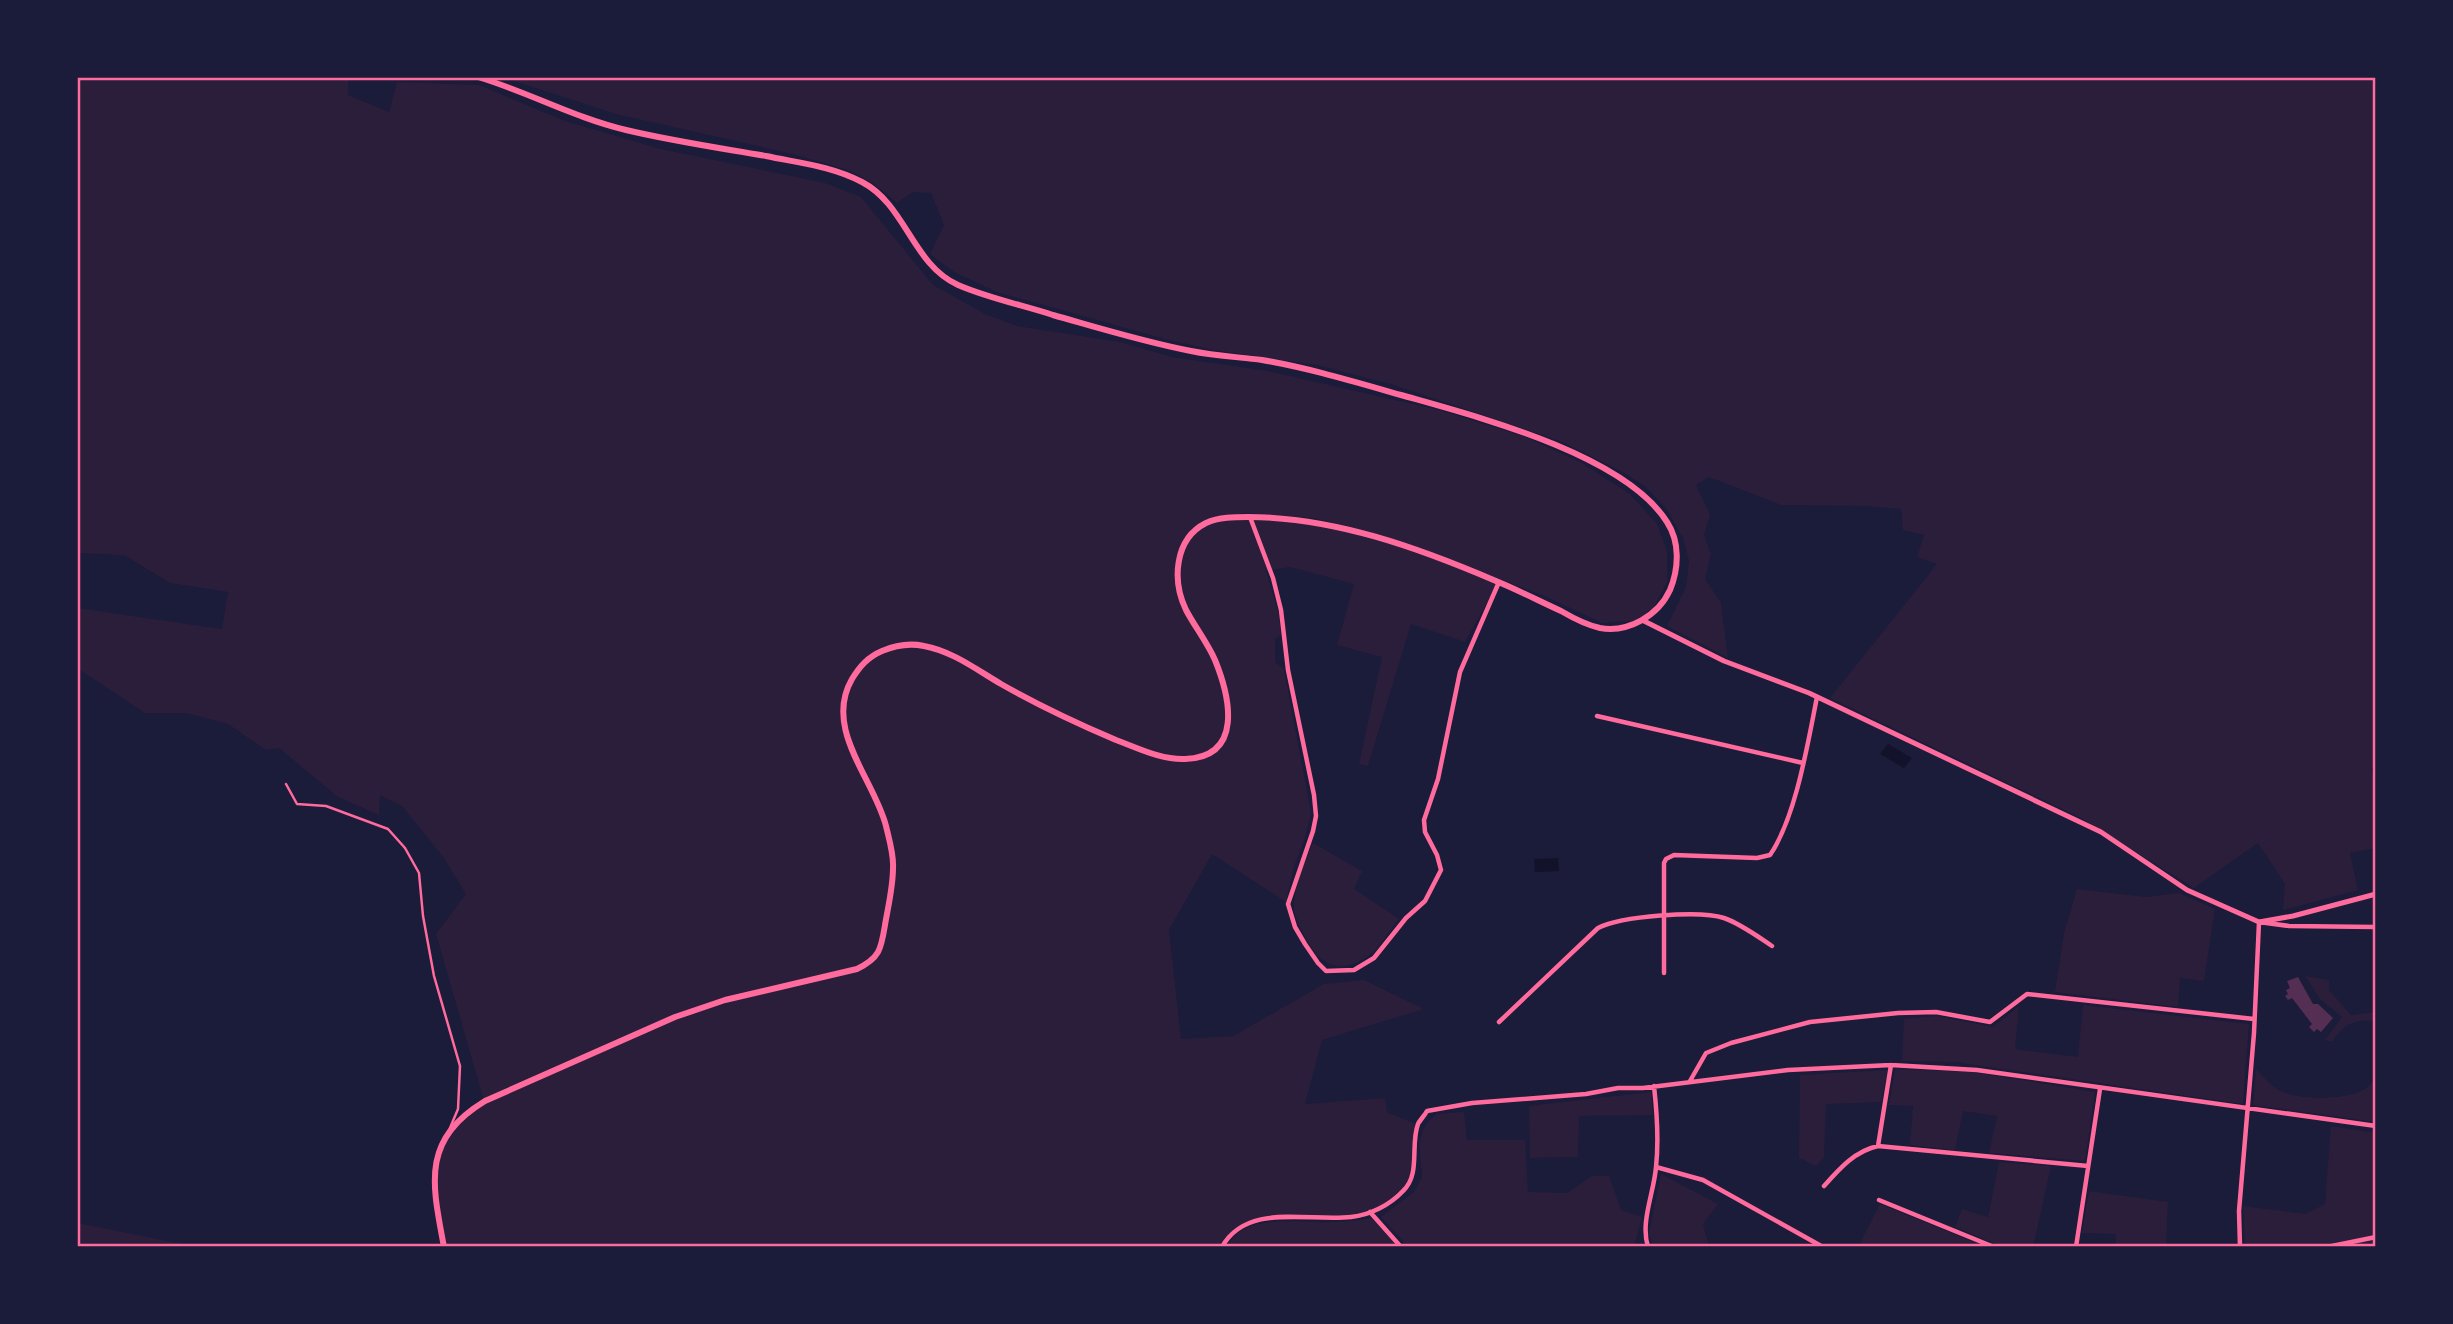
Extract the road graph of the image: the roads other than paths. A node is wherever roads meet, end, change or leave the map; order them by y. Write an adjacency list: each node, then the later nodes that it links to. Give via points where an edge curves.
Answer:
1 (478, 77): 4 (main road, via 618,129 834,169 871,186 938,274 988,295 1131,338 1317,372 1551,442 1621,479 1665,517 1677,541 1674,581 1665,600)
2 (1250, 517): 3 (main road, via 1336,526); 3 (street, via 1281,610 1315,805 1313,831 1288,904 1295,927 1326,971 1354,970 1374,958 1425,901 1441,870 1424,820 1438,779 1458,680); 23 (main road, via 1202,524 1186,541 1177,568 1186,610 1211,650 1223,683 1228,714 1220,746 1189,760 1146,752 1065,719 930,646 890,647 871,656 845,692 844,725 884,818 894,866 881,946 874,961 675,1017 485,1101)
3 (1499, 582): 4 (main road, via 1608,630)
4 (1644, 621): 5 (street, via 1724,661)
5 (1817, 697): 7 (street); 11 (street, via 2101,832 2187,890)
6 (1597, 716): 7 (street)
7 (1803, 763): 10 (street, via 1770,855 1674,855 1667,859 1663,869)
8 (286, 784): 23 (lane, via 297,804 326,806 388,829 419,873 434,976 460,1066 458,1109)
9 (2376, 894): 11 (street)
10 (1665, 916): 13 (street, via 1718,916); 14 (street); 16 (street, via 1622,920 1598,928)
11 (2259, 922): 12 (street); 15 (street)
12 (2376, 927)
13 (1772, 946)
14 (1664, 973)
15 (2254, 1019): 18 (street, via 2027,995 1990,1022 1936,1012 1810,1022 1706,1053); 21 (street)
16 (1499, 1023)
17 (1891, 1065): 18 (street); 20 (street, via 1977,1070); 24 (street)
18 (1690, 1080): 19 (street)
19 (1654, 1086): 26 (street); 29 (street, via 1427,1111 1418,1125 1414,1172 1405,1190)
20 (2100, 1088): 21 (street); 25 (street)
21 (2247, 1108): 22 (street); 31 (street)
22 (2376, 1126)
23 (449, 1129): 32 (main road, via 434,1177)
24 (1878, 1146): 25 (street); 27 (street, via 1854,1157)
25 (2088, 1166): 38 (street)
26 (1656, 1167): 35 (street, via 1644,1236); 36 (street, via 1703,1180)
27 (1825, 1186)
28 (1879, 1200): 37 (street)
29 (1370, 1212): 33 (street, via 1353,1217 1272,1217 1229,1234); 34 (street)
30 (2376, 1237): 40 (street)
31 (2240, 1246): 39 (street)
32 (444, 1247)
33 (1222, 1247)
34 (1401, 1247)
35 (1648, 1247)
36 (1823, 1247)
37 (1994, 1247)
38 (2076, 1247)
39 (2250, 1247)
40 (2327, 1247)

